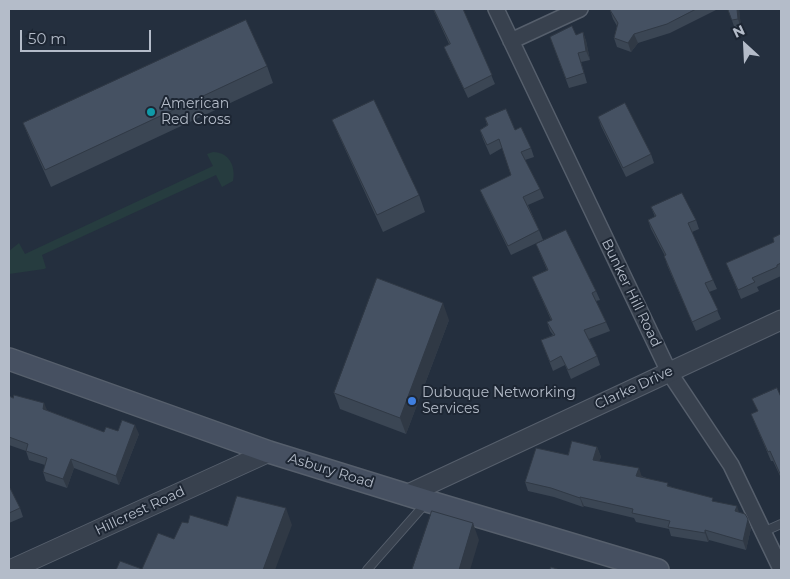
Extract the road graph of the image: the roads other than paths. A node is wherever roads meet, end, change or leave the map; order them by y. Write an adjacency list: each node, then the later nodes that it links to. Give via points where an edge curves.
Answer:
1 (496, 9): 3 (street, Bunker Hill Road)
2 (580, 9): 3 (street)
3 (511, 41): 6 (street, Bunker Hill Road)
4 (781, 320): 6 (street, Clarke Drive)
5 (9, 359): 7 (main road, Asbury Road)
6 (669, 372): 8 (street, Clarke Drive); 11 (street, Bunker Hill Road, via 731,465)
7 (269, 452): 8 (main road, Asbury Road); 13 (street, Hillcrest Road)
8 (406, 495): 9 (main road, Asbury Road)
9 (428, 501): 14 (lane); 15 (main road, Asbury Road)
10 (781, 524): 11 (lane)
11 (763, 532): 12 (street, Bunker Hill Road)
12 (781, 569)
13 (10, 570)
14 (366, 570)
15 (658, 570)

